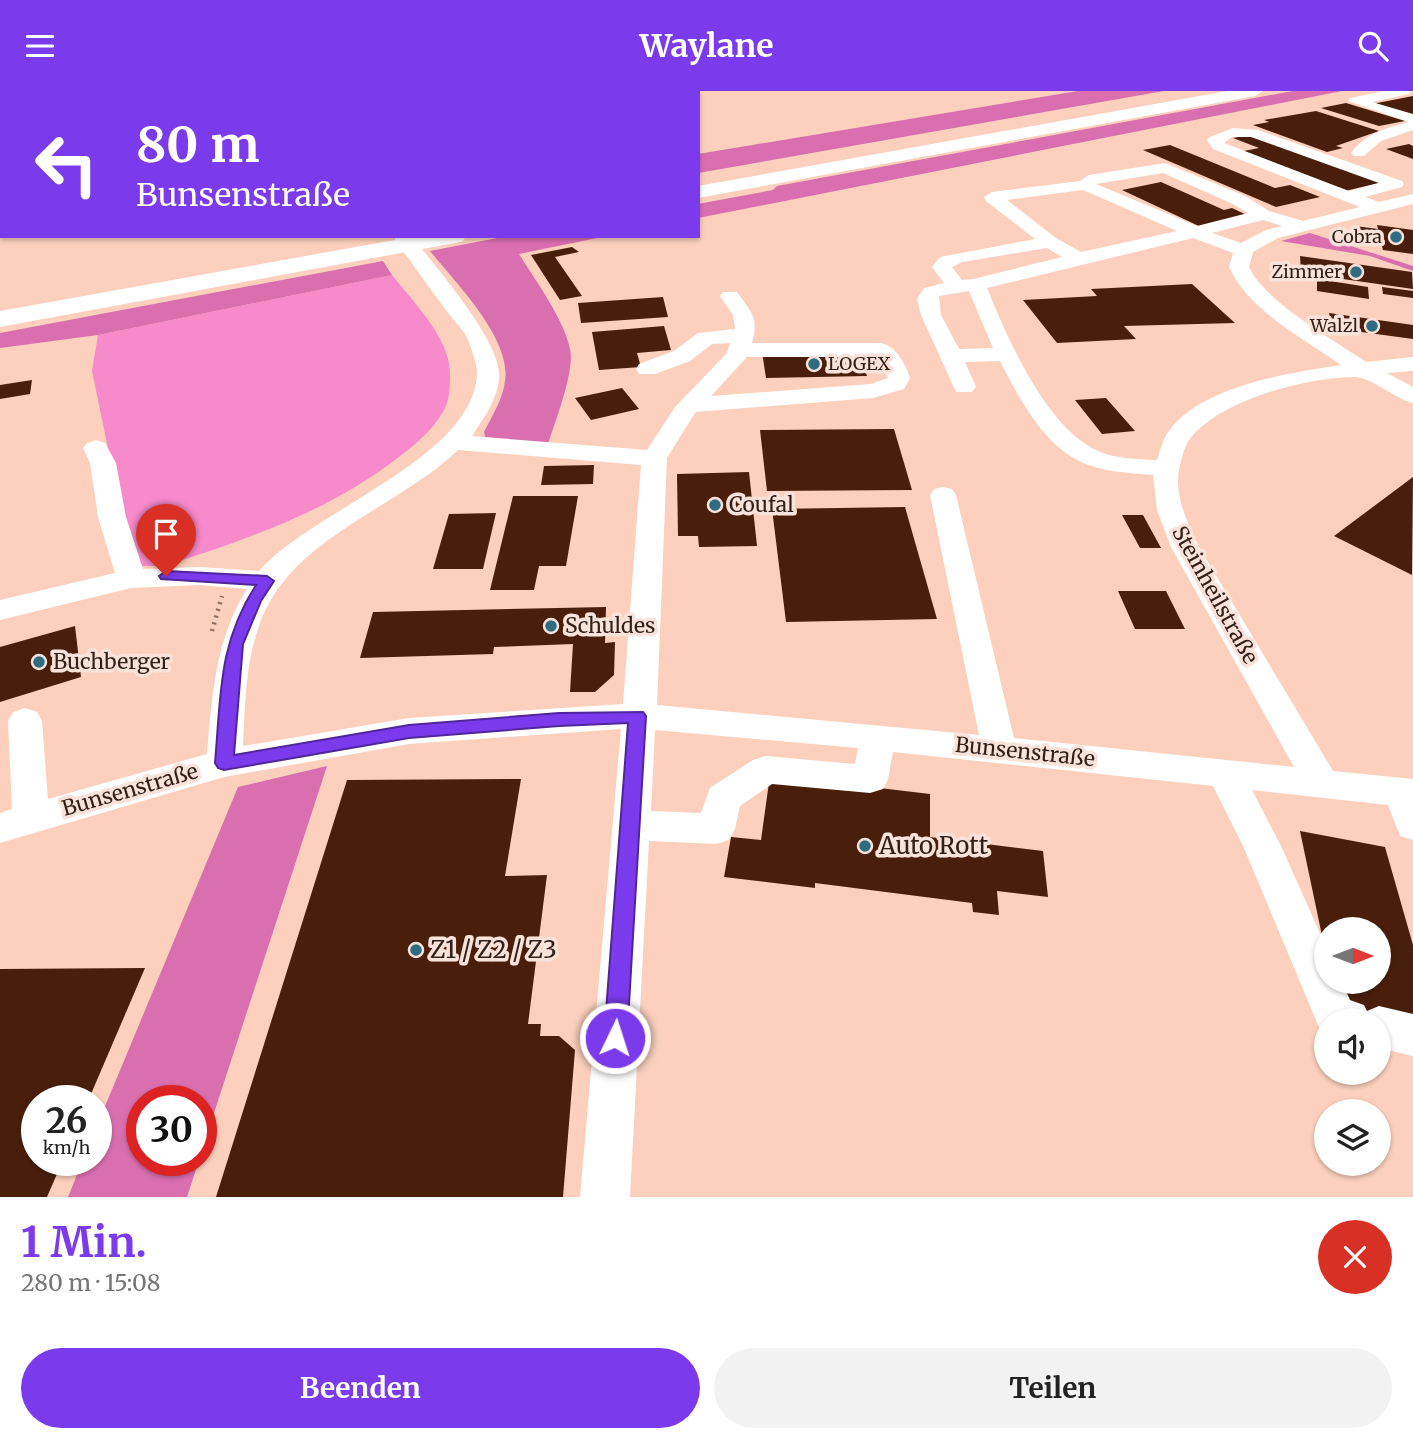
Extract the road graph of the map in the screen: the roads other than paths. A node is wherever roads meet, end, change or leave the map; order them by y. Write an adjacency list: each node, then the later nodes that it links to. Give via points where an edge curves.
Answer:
1 (1196, 91): 11 (highway)
2 (1255, 91): 13 (highway)
3 (1404, 91): 4 (street, via 1355,101)
4 (1413, 119)
5 (1413, 126): 6 (street, via 1376,138)
6 (1359, 153): 8 (street); 12 (street, via 1336,158 1394,179)
7 (1138, 156): 9 (street)
8 (1380, 161)
9 (1166, 168): 10 (street); 17 (street)
10 (1084, 177): 19 (street); 23 (street, via 992,197)
11 (700, 179)
12 (1413, 181)
13 (700, 192)
14 (1349, 197): 14 (street, via 1218,146 1215,140 1239,131 1253,132 1396,184); 16 (street)
15 (1413, 199): 16 (street)
16 (1378, 208): 18 (street)
17 (1263, 215): 18 (street); 19 (street)
18 (1302, 226): 24 (street, via 1272,234)
19 (1195, 232): 24 (street); 25 (street)
20 (365, 238): 28 (highway)
21 (403, 238): 39 (street, via 481,344 486,358 488,372 481,402)
22 (444, 238): 29 (highway)
23 (1050, 241): 25 (street); 26 (street, via 947,261 942,267)
24 (1244, 250): 35 (street, via 1239,267 1256,293)
25 (1079, 259): 26 (street)
26 (966, 285): 31 (street); 32 (street, via 931,292 927,299)
27 (730, 296): 30 (street, via 746,327)
28 (0, 303)
29 (0, 319)
30 (741, 342): 34 (street, via 706,338 682,356); 38 (street, via 726,369); 38 (street, via 881,350 894,364 898,378 896,384 873,391)
31 (1008, 354): 32 (street); 42 (street, via 1027,390 1065,440 1086,455)
32 (951, 356): 36 (street)
33 (1413, 364): 35 (street, Steinheilstraße)
34 (647, 369)
35 (1363, 370): 37 (street); 42 (street, Steinheilstraße, via 1237,393 1187,427 1172,445)
36 (964, 387)
37 (1413, 396)
38 (691, 405): 41 (street)
39 (454, 442): 41 (street); 45 (street, via 313,538)
40 (96, 448): 44 (street)
41 (654, 458): 47 (street)
42 (1166, 469): 53 (street, Steinheilstraße, via 1171,516 1185,547)
43 (943, 495): 50 (street)
44 (131, 579): 45 (street, via 166,576); 46 (street)
45 (267, 581): 51 (street, via 235,644)
46 (0, 610)
47 (637, 716): 49 (street, Bunsenstraße); 51 (street, Bunsenstraße, via 409,731); 56 (street)
48 (25, 721): 55 (street)
49 (878, 737): 50 (street, Bunsenstraße); 56 (street, via 870,779 766,771 723,798 716,829)
50 (999, 749): 52 (street, Bunsenstraße)
51 (224, 763): 55 (street, Bunsenstraße)
52 (1224, 772): 53 (street, Bunsenstraße); 57 (street, via 1263,848)
53 (1321, 782): 54 (street, Bunsenstraße)
54 (1409, 803)
55 (16, 824)
56 (630, 825): 60 (street)
57 (1332, 1008)
58 (1391, 1030): 59 (street)
59 (1413, 1035)
60 (605, 1197)

